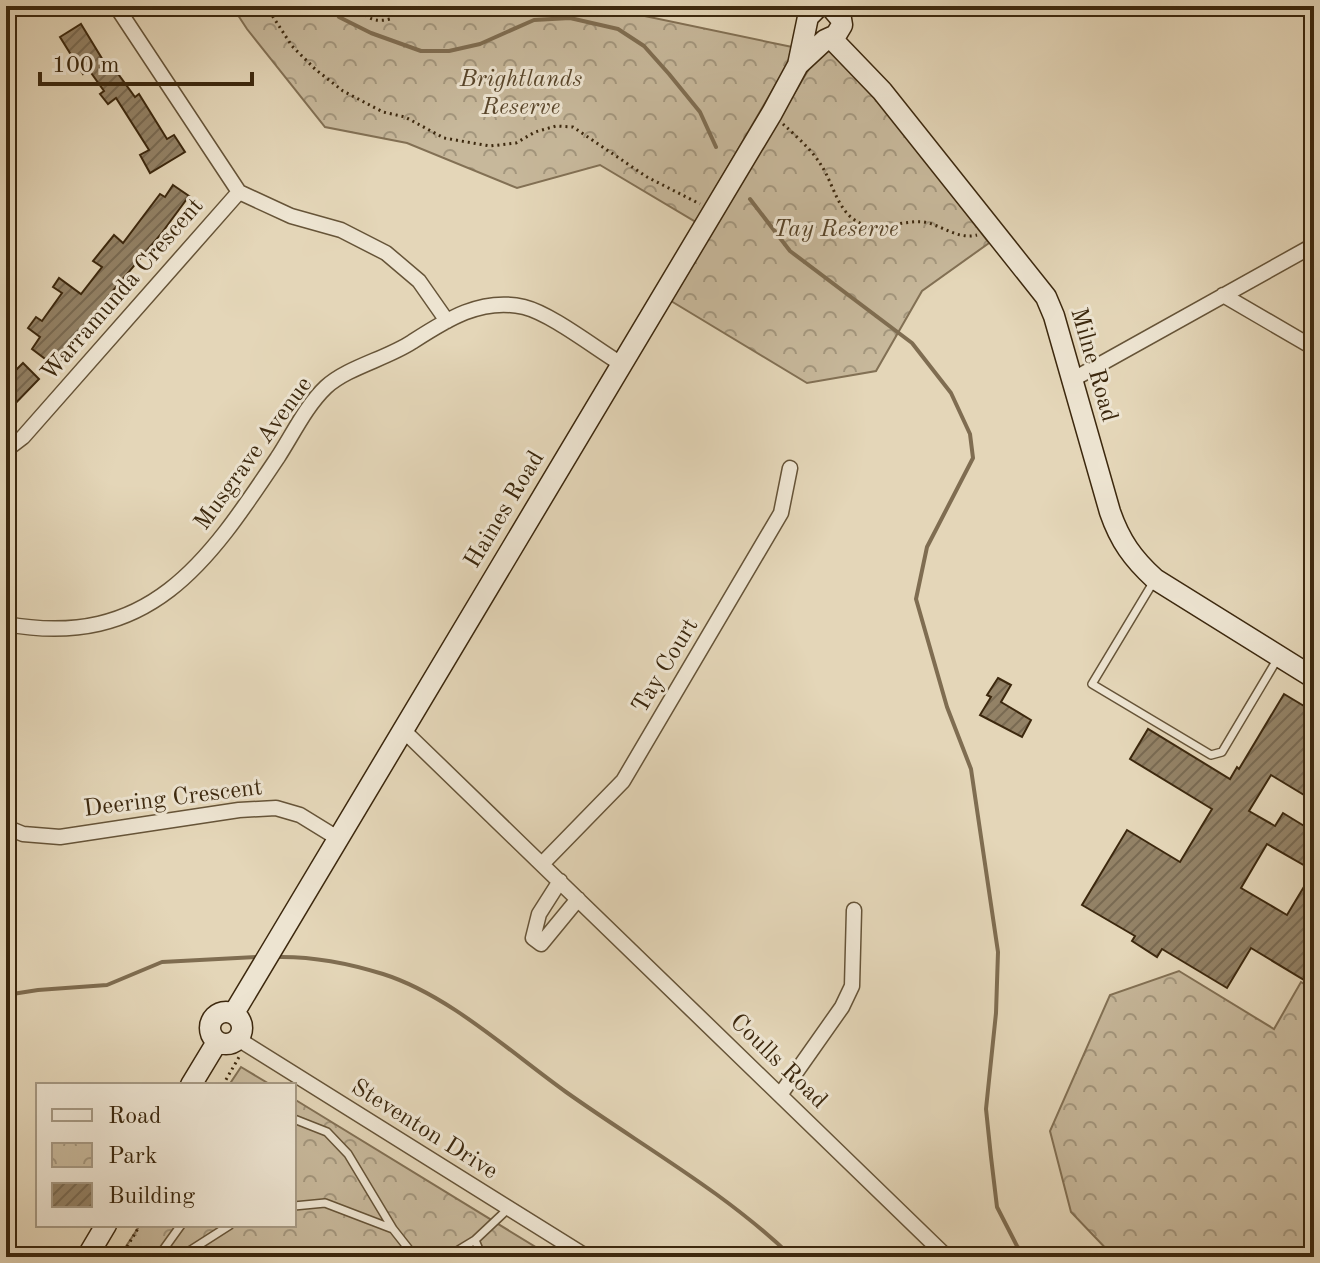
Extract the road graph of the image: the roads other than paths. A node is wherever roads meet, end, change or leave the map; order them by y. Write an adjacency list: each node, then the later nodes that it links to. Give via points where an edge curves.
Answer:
1 (116, 6): 7 (street)
2 (1306, 6): 3 (street)
3 (1314, 11)
4 (808, 14): 5 (main road, via 814,36); 6 (main road, Haines Road)
5 (835, 21): 6 (main road); 13 (main road, Milne Road, via 882,91 1046,297)
6 (798, 65): 12 (main road, Haines Road)
7 (239, 192): 10 (street, via 386,253 419,281); 14 (street, Warramunda Crescent)
8 (1314, 245): 9 (street)
9 (1223, 295): 11 (street); 13 (street)
10 (447, 321): 12 (street, Musgrave Avenue, via 484,305 525,307); 17 (street, Musgrave Avenue, via 326,387 239,514 200,565 171,591 126,614 78,627)
11 (1314, 348)
12 (623, 365): 20 (main road, Haines Road)
13 (1070, 381): 16 (main road, Milne Road, via 1120,540)
14 (6, 450)
15 (790, 468): 23 (street, Tay Court, via 781,513 623,781)
16 (1155, 579): 18 (main road, Milne Road); 18 (lane, via 1092,684 1211,755 1222,752)
17 (6, 624)
18 (1279, 657): 19 (main road, Milne Road)
19 (1314, 678)
20 (403, 730): 22 (main road, Haines Road); 23 (street, Coulls Road)
21 (6, 827): 22 (street, Deering Crescent, via 60,837 276,808 300,815)
22 (339, 839): 27 (main road, Haines Road)
23 (542, 864): 24 (street, Coulls Road)
24 (560, 881): 25 (street, Coulls Road); 25 (street, via 539,914 533,938 541,944)
25 (578, 899): 30 (street, Coulls Road)
26 (854, 910): 30 (street, via 852,986)
27 (234, 1013): 28 (main road, via 243,1025); 28 (main road, via 223,1011 211,1022 210,1033)
28 (234, 1042): 29 (main road); 33 (street, Steventon Drive)
29 (193, 1083)
30 (780, 1095): 46 (street, Coulls Road)
31 (296, 1120): 37 (lane, via 327,1132 348,1154)
32 (296, 1206): 37 (lane, via 325,1203)
33 (509, 1208): 38 (lane); 45 (street, Steventon Drive)
34 (105, 1227): 39 (main road)
35 (180, 1227): 40 (lane)
36 (227, 1227): 41 (lane)
37 (393, 1229): 42 (lane)
38 (475, 1240): 43 (lane); 44 (lane)
39 (87, 1257)
40 (158, 1257)
41 (180, 1257)
42 (415, 1257)
43 (447, 1257)
44 (482, 1257)
45 (587, 1257)
46 (947, 1257)

